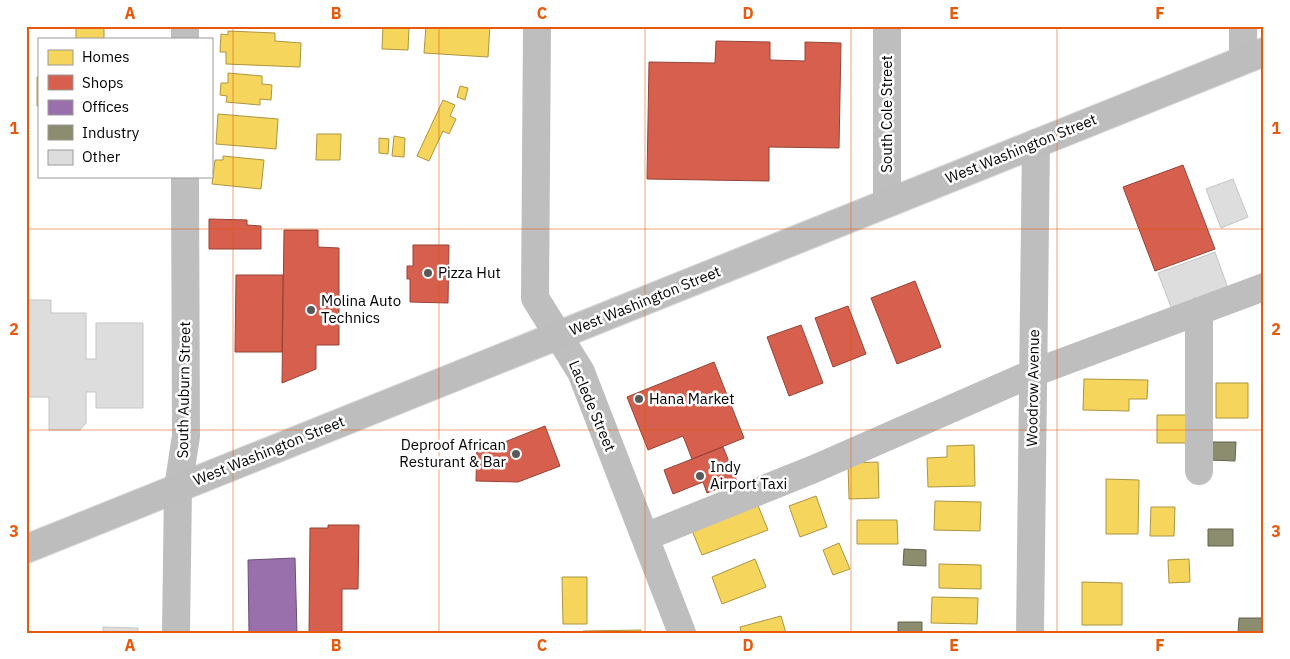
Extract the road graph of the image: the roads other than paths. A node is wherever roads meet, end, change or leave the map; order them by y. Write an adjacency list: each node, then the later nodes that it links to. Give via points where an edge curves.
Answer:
1 (537, 26): 10 (street, Laclede Street, via 534,293)
2 (887, 26): 7 (street, South Cole Street)
3 (1243, 26): 4 (street)
4 (1253, 56): 5 (main road, West Washington Street)
5 (1036, 142): 7 (main road, West Washington Street); 11 (street, Woodrow Avenue)
6 (185, 178): 13 (street, South Auburn Street, via 186,436)
7 (887, 202): 10 (main road, West Washington Street)
8 (1264, 287): 9 (street)
9 (1199, 311): 11 (street); 12 (street)
10 (559, 336): 13 (main road, West Washington Street); 14 (street, Laclede Street, via 581,372)
11 (1033, 373): 14 (street, via 814,469); 18 (street, Woodrow Avenue)
12 (1199, 471)
13 (178, 488): 15 (main road, West Washington Street); 16 (street, South Auburn Street)
14 (645, 537): 17 (street, Laclede Street)
15 (26, 549)
16 (176, 633)
17 (682, 633)
18 (1030, 633)

